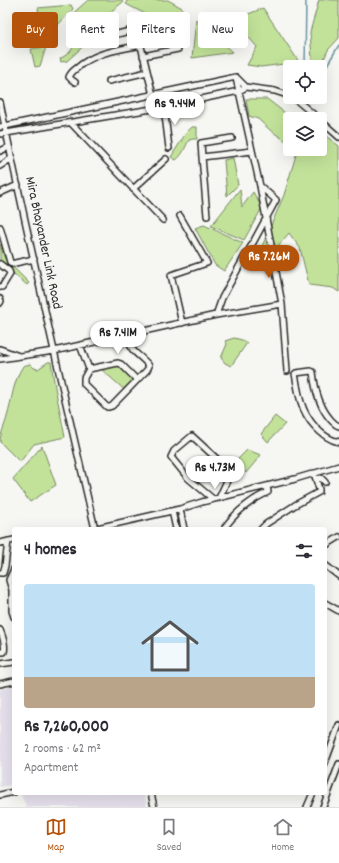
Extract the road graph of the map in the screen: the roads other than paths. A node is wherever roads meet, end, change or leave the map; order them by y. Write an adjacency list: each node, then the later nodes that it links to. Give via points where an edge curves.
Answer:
1 (127, 47): 8 (street, via 97,55 84,62 70,73 69,77)
2 (141, 48): 4 (street)
3 (178, 49): 4 (street)
4 (143, 56): 5 (street)
5 (147, 72): 7 (street); 12 (street)
6 (236, 77): 9 (street); 10 (street); 12 (street)
7 (109, 81)
8 (75, 82)
9 (246, 87): 10 (street); 11 (street)
10 (239, 91): 15 (street); 27 (street)
11 (283, 94)
12 (153, 95): 19 (street)
13 (0, 102): 19 (street, Mira Bhayander Link Road)
14 (301, 104): 16 (street)
15 (164, 107): 17 (street); 25 (street)
16 (311, 112)
17 (71, 123): 20 (street); 34 (street)
18 (327, 125): 22 (street)
19 (3, 127): 20 (street, Mira Bhayander Link Road)
20 (7, 133): 21 (street); 24 (street, Mira Bhayander Link Road)
21 (0, 134)
22 (339, 136)
23 (232, 138): 29 (street, via 201,143)
24 (9, 147): 26 (street); 28 (street, Mira Bhayander Link Road)
25 (169, 148)
26 (0, 151)
27 (252, 151): 29 (street); 33 (street)
28 (12, 158): 31 (street); 32 (street, Mira Bhayander Link Road)
29 (202, 158): 37 (street)
30 (166, 159): 34 (street)
31 (0, 166)
32 (18, 185): 35 (street); 41 (street, Mira Bhayander Link Road)
33 (260, 186): 38 (street); 38 (street, via 276,200)
34 (133, 189): 39 (street)
35 (0, 193)
36 (180, 216): 48 (street, via 207,263 171,275)
37 (207, 216)
38 (266, 218): 46 (street); 47 (street, via 222,298)
39 (163, 220)
40 (0, 227): 41 (street, via 10,262)
41 (34, 259): 52 (street, Mira Bhayander Link Road)
42 (0, 264): 43 (street, via 10,274)
43 (0, 288)
44 (0, 299): 45 (street)
45 (0, 303)
46 (282, 304): 47 (street); 56 (street)
47 (216, 315): 48 (street)
48 (182, 323): 49 (street)
49 (127, 335): 50 (street); 57 (street, via 133,350 149,366)
50 (80, 345): 52 (street); 55 (street)
51 (0, 349): 53 (street)
52 (54, 351): 53 (street); 69 (street, Mira Bhayander Link Road)
53 (20, 356): 54 (street)
54 (0, 359)
55 (89, 369): 57 (street, via 118,363); 57 (street, via 84,384 109,408)
56 (287, 371)
57 (137, 380)
58 (339, 426): 59 (street, via 328,417 320,404 313,372 296,373 301,402 306,414 326,437)
59 (339, 442)
60 (339, 466): 61 (street)
61 (314, 473): 62 (street); 64 (street)
62 (316, 480): 63 (street, via 321,478); 74 (street, via 319,492)
63 (325, 482)
64 (266, 486): 65 (street); 73 (street, via 268,492 256,497 242,508)
65 (219, 498): 66 (street); 66 (street, via 232,472 192,436 174,451 171,457 188,478)
66 (213, 500): 67 (street)
67 (180, 509): 68 (street); 72 (street)
68 (172, 511): 70 (street); 71 (street)
69 (94, 527)
70 (103, 527)
71 (176, 527)
72 (184, 527)
73 (225, 527)
74 (263, 527)
75 (339, 537): 79 (street)
76 (12, 540): 77 (street)
77 (8, 541): 78 (street); 81 (street, via 6,566 3,573)
78 (0, 542)
79 (327, 545)
80 (327, 567): 83 (street)
81 (0, 573)
82 (12, 573): 84 (street, via 9,580)
83 (339, 576)
84 (12, 590)
85 (327, 604): 86 (street)
86 (339, 611)
87 (0, 630): 88 (street, via 5,649 4,652)
88 (0, 652)
89 (12, 662): 90 (street)
90 (0, 664)
91 (12, 681): 92 (street)
92 (0, 684)
93 (339, 725): 94 (street)
94 (327, 758)
95 (339, 764): 102 (street)
96 (12, 792): 97 (street)
97 (0, 795)
98 (151, 795): 100 (street)
99 (312, 795): 101 (street)
100 (154, 807)
101 (307, 807)
102 (323, 807)

